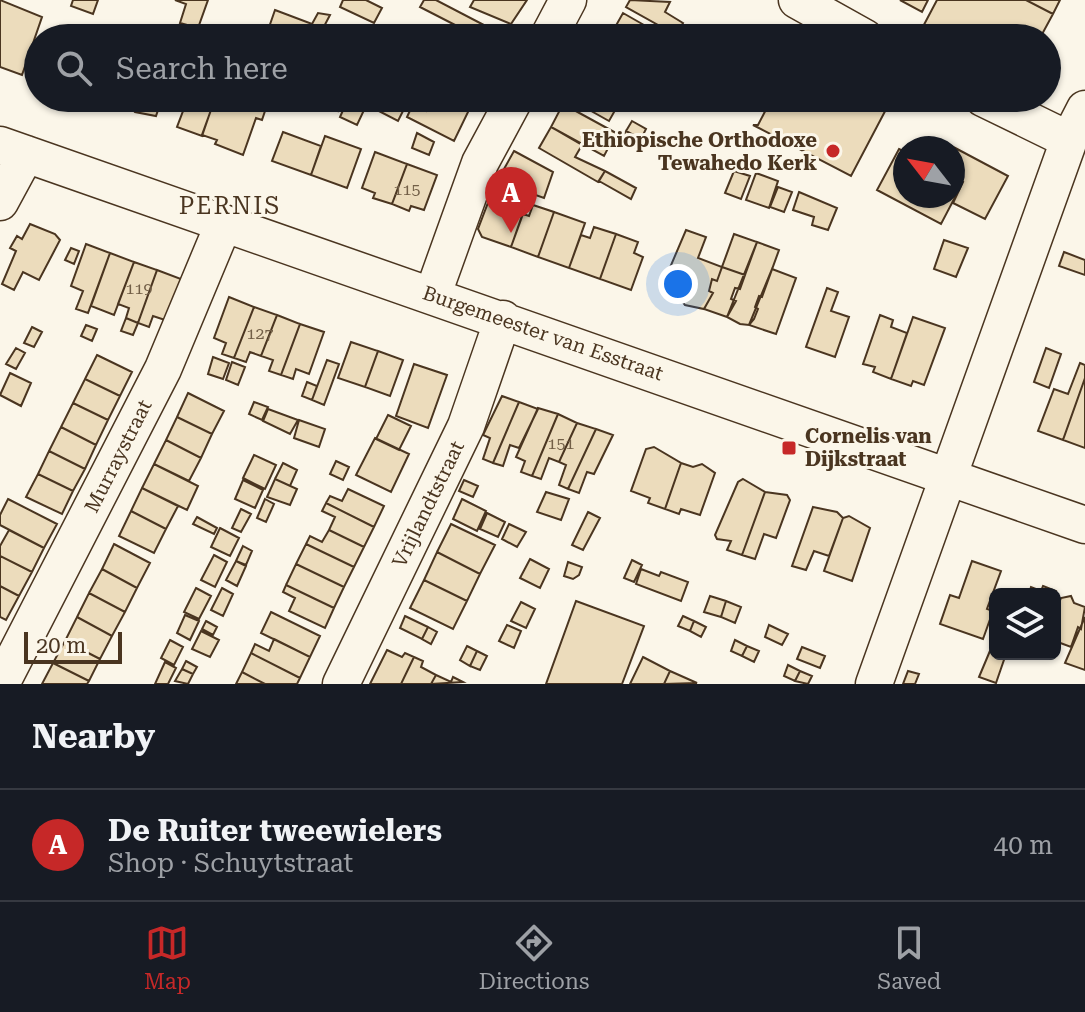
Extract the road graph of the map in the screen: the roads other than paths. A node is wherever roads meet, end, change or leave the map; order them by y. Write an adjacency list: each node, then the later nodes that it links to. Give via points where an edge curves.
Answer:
1 (568, 0): 4 (street)
2 (797, 0): 3 (street)
3 (854, 21)
4 (555, 24)
5 (507, 112): 11 (street, via 480,163)
6 (1032, 112): 7 (street)
7 (1077, 125): 13 (street)
8 (13, 150): 9 (street); 10 (street, Burgemeester van Esstraat)
9 (0, 202)
10 (224, 223): 11 (street, Burgemeester van Esstraat); 15 (street, Murraystraat, via 163,369)
11 (433, 294): 12 (street, Burgemeester van Esstraat)
12 (503, 319): 13 (street, Burgemeester van Esstraat); 16 (street, Vrijlandtstraat, via 466,426)
13 (949, 477): 14 (street, Burgemeester van Esstraat); 17 (street)
14 (1085, 525)
15 (1, 684)
16 (341, 684)
17 (874, 684)

